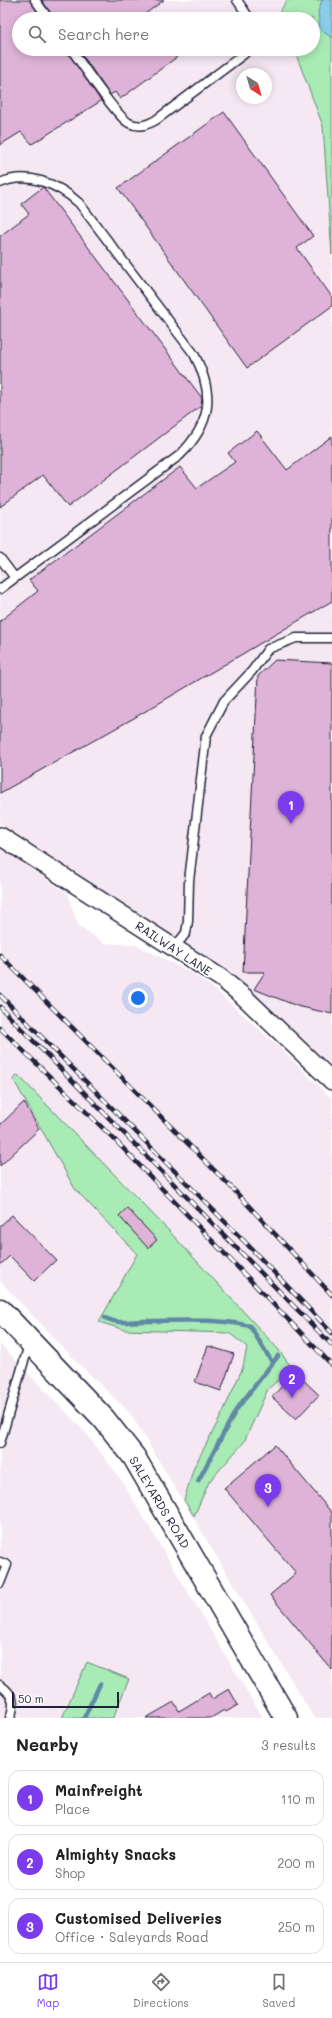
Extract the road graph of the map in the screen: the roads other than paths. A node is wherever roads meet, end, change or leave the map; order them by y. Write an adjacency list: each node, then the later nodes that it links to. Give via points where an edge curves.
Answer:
1 (35, 0): 3 (lane)
2 (237, 0): 4 (lane)
3 (44, 12)
4 (245, 12)
5 (76, 56): 6 (lane, via 123,118 139,126 156,120)
6 (241, 56)
7 (0, 183): 9 (lane, via 22,178 39,180 61,188 79,203 194,354 208,390 203,426 180,455)
8 (0, 558): 9 (lane)
9 (15, 578): 10 (lane)
10 (0, 589)
11 (332, 638): 13 (lane, via 296,638 268,649 224,701 206,736 189,880 188,920 186,932)
12 (0, 836): 13 (street, RAILWAY LANE)
13 (174, 948): 14 (street, RAILWAY LANE, via 233,987)
14 (332, 1081)
15 (0, 1310): 16 (main road, SALEYARDS ROAD)
16 (30, 1341): 17 (lane); 22 (main road, SALEYARDS ROAD, via 104,1419 134,1457)
17 (0, 1443)
18 (0, 1562): 19 (lane, via 7,1565)
19 (0, 1583)
20 (0, 1685): 21 (lane, via 10,1692 14,1703)
21 (10, 1718)
22 (286, 1718)

